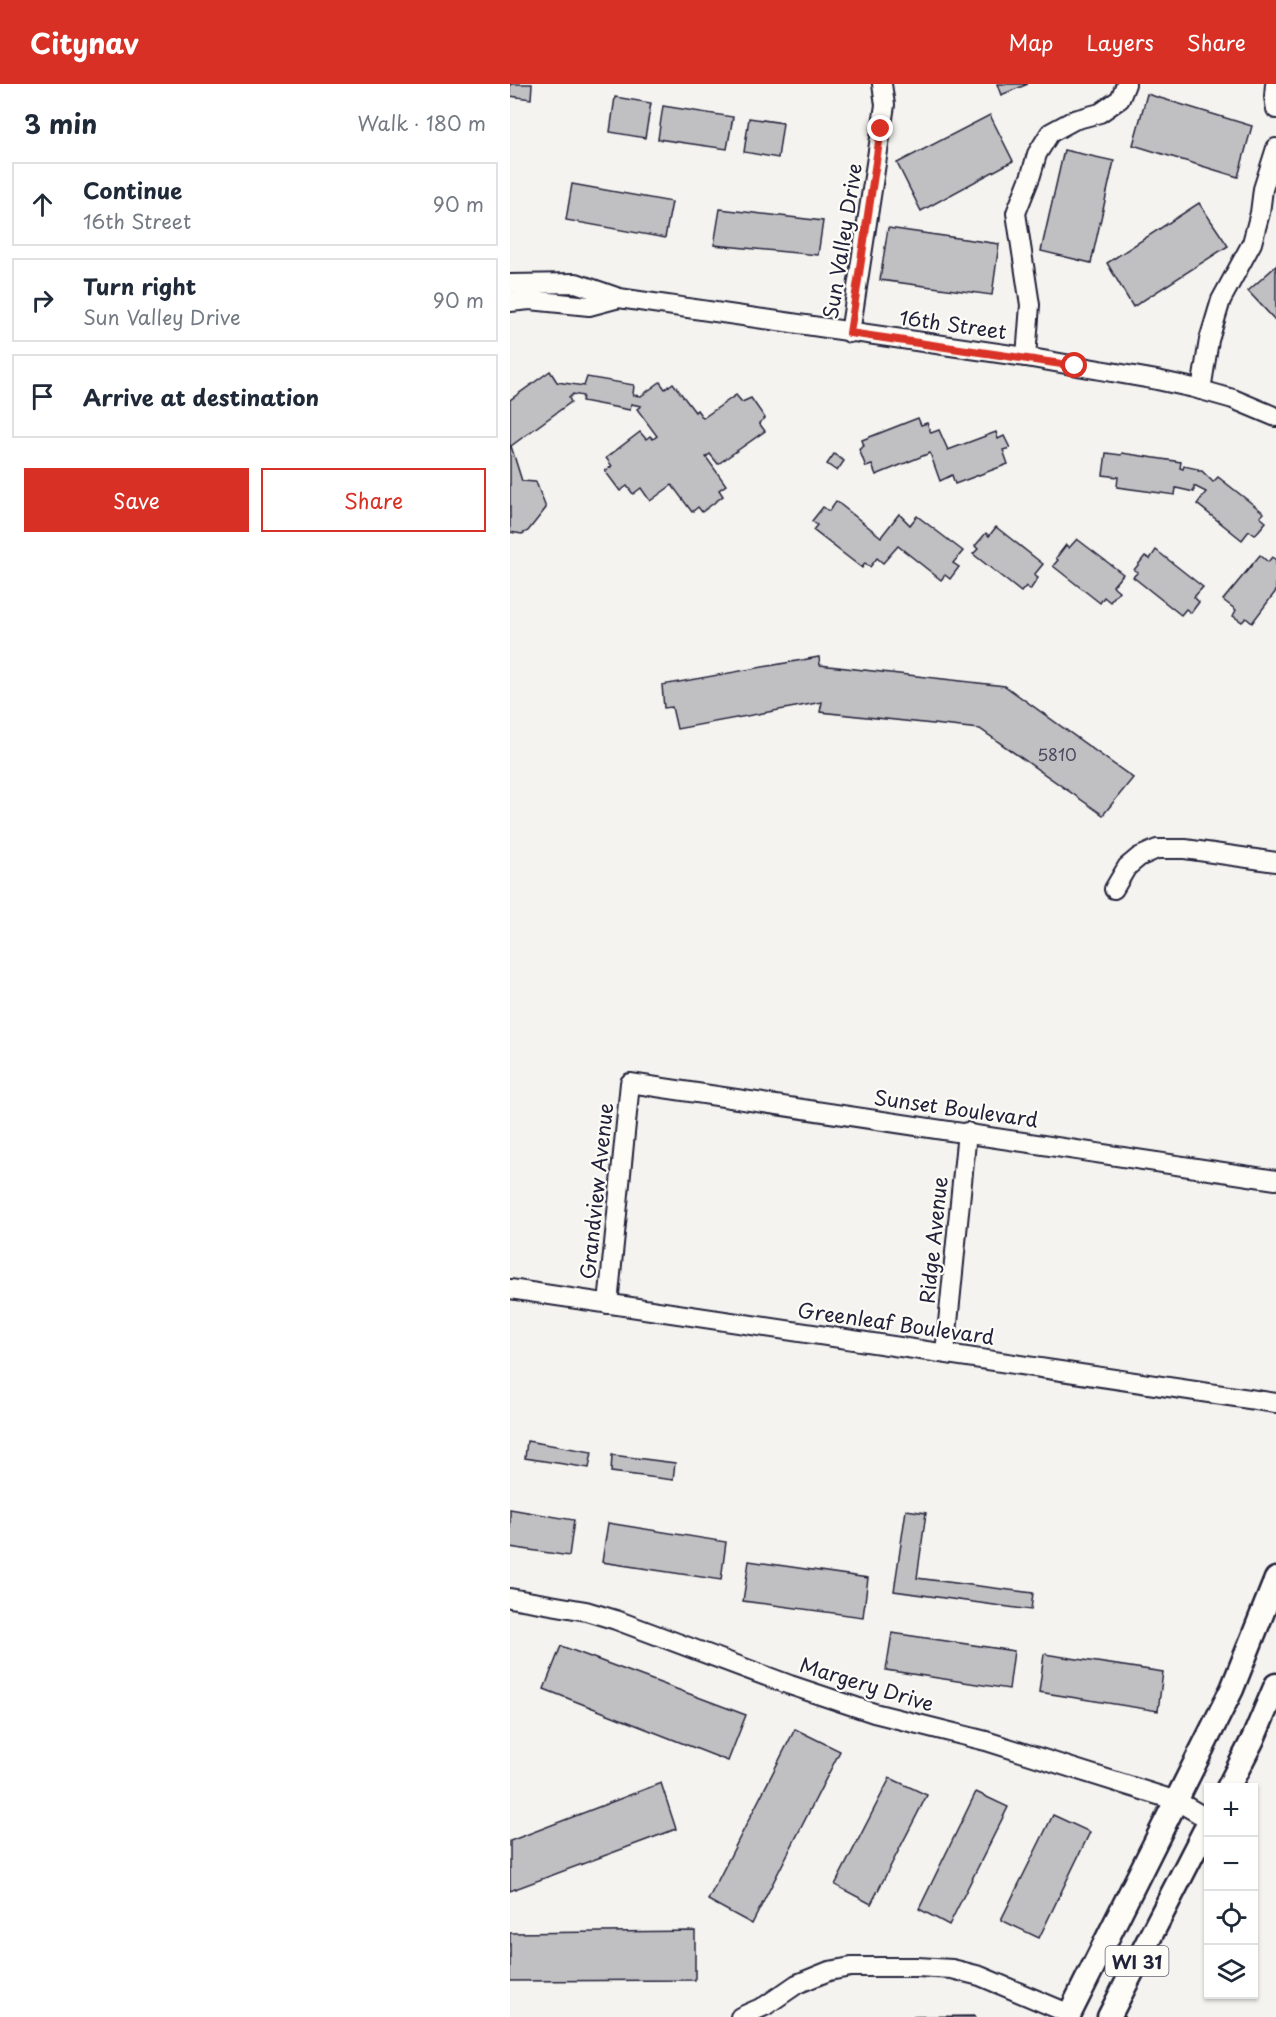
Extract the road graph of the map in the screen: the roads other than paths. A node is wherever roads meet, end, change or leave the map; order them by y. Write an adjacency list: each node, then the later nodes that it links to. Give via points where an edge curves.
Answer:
1 (882, 84): 9 (street, Sun Valley Drive, via 885,105)
2 (1126, 84): 10 (street, via 1120,99 1100,113 1074,120 1050,133 1037,154 1016,213 1030,305)
3 (1275, 84): 4 (street)
4 (1276, 109)
5 (1276, 148): 11 (street, via 1252,243 1221,300)
6 (510, 284): 7 (street, 16th Street, via 576,283)
7 (619, 298): 8 (street, 16th Street, via 589,306 530,300); 9 (street, 16th Street)
8 (510, 302)
9 (850, 333): 10 (street, 16th Street)
10 (1026, 357): 11 (street, 16th Street)
11 (1200, 390): 12 (street, 16th Street)
12 (1276, 417)
13 (1276, 862): 14 (street, via 1185,849 1157,849 1127,867)
14 (1114, 888)
15 (630, 1083): 16 (street, Sunset Boulevard); 19 (street, Grandview Avenue)
16 (967, 1132): 17 (street, Sunset Boulevard); 20 (street, Ridge Avenue)
17 (1276, 1180)
18 (510, 1289): 19 (street, Greenleaf Boulevard)
19 (608, 1304): 20 (street, Greenleaf Boulevard)
20 (945, 1353): 21 (street, Greenleaf Boulevard)
21 (1276, 1403)
22 (1276, 1579): 26 (main road, WI 31, via 1232,1689)
23 (510, 1598): 26 (street, Margery Drive, via 616,1620 874,1713 990,1742)
24 (1276, 1685): 25 (main road)
25 (1230, 1783)
26 (1177, 1801): 27 (street, Margery Drive); 29 (main road, WI 31)
27 (1204, 1816)
28 (1204, 1834): 31 (main road, WI 31)
29 (1069, 2016): 30 (street, via 981,1976 952,1969 851,1967 797,1984 765,2006)
30 (740, 2017)
31 (1109, 2017)

